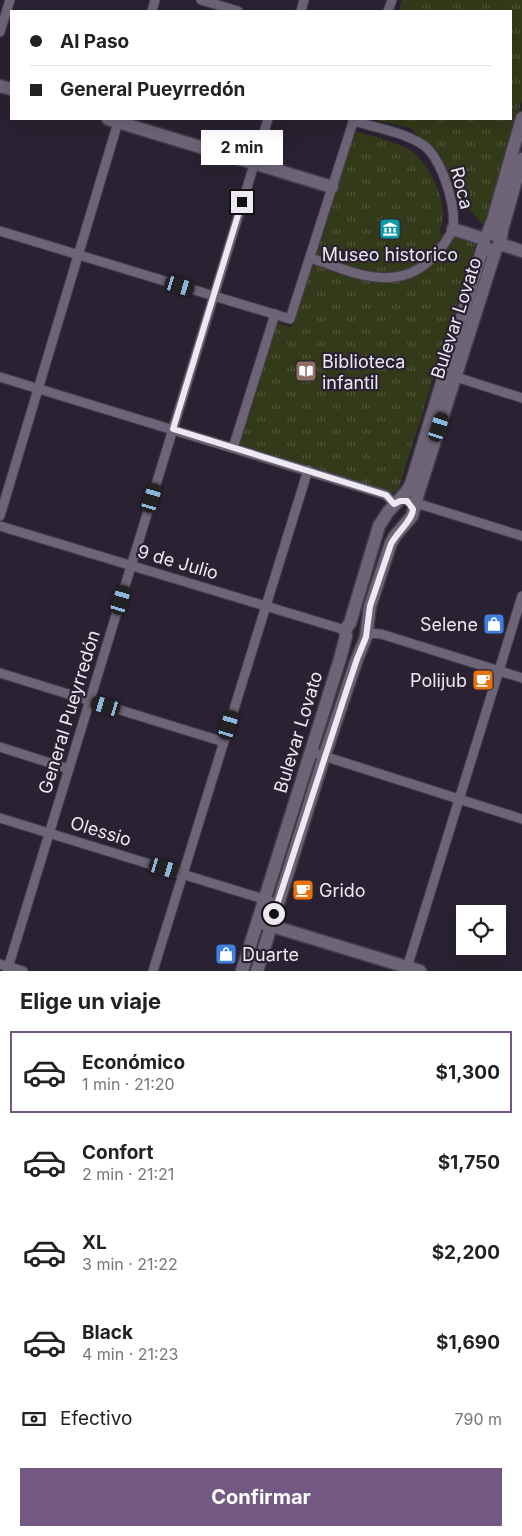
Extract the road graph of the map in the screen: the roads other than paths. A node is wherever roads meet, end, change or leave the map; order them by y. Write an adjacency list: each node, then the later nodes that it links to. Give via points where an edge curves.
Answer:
1 (10, 0): 4 (street)
2 (202, 0): 3 (street)
3 (235, 10)
4 (0, 32)
5 (522, 118): 14 (main road, Bulevar Lovato)
6 (115, 120): 10 (main road); 17 (street)
7 (268, 120): 10 (street, General Pueyrredón)
8 (354, 120): 11 (street); 12 (street, Roca, via 412,139 427,148 444,173)
9 (522, 159): 15 (main road, Bulevar Lovato)
10 (254, 164): 11 (main road); 19 (street, General Pueyrredón)
11 (332, 187): 18 (street)
12 (453, 229): 14 (main road, Roca); 18 (street, Roca, via 439,252 426,264 396,277 366,276)
13 (0, 231): 17 (street)
14 (485, 239): 15 (main road, Roca, via 494,234); 21 (main road, Bulevar Lovato)
15 (499, 244): 16 (main road, Roca); 21 (main road, Bulevar Lovato)
16 (522, 251)
17 (79, 255): 19 (street); 23 (street)
18 (310, 258): 20 (street, via 290,319)
19 (214, 297): 20 (street); 25 (street, General Pueyrredón)
20 (275, 314): 26 (street)
21 (450, 375): 24 (street); 28 (main road, Bulevar Lovato); 28 (main road, Bulevar Lovato)
22 (0, 376): 23 (street)
23 (38, 388): 25 (street); 29 (street)
24 (522, 398)
25 (173, 429): 26 (street); 32 (street, General Pueyrredón)
26 (233, 448): 27 (street)
27 (308, 470): 28 (street, via 386,495); 34 (street)
28 (404, 507): 31 (street); 35 (main road, Bulevar Lovato, via 385,516 376,534); 36 (main road, Bulevar Lovato, via 370,606)
29 (0, 516)
30 (0, 526): 32 (street, 9 de Julio)
31 (522, 536)
32 (131, 566): 34 (street, 9 de Julio); 40 (street, General Pueyrredón)
33 (522, 596): 37 (street)
34 (266, 606): 35 (street, 9 de Julio); 41 (street)
35 (347, 629): 36 (main road, 9 de Julio, via 360,621 364,623); 36 (main road, 9 de Julio, via 348,639 354,643); 43 (main road, Bulevar Lovato)
36 (366, 634): 37 (street, via 381,634); 44 (main road, Bulevar Lovato)
37 (499, 671): 39 (street); 46 (street)
38 (0, 674): 40 (street)
39 (522, 678)
40 (90, 701): 41 (street); 45 (street, General Pueyrredón)
41 (224, 742): 50 (street)
42 (0, 747): 45 (street)
43 (311, 752): 44 (street); 51 (main road, Bulevar Lovato)
44 (324, 757): 46 (street); 52 (main road, Bulevar Lovato)
45 (69, 769): 49 (street, General Pueyrredón)
46 (460, 800): 48 (street); 56 (street)
47 (0, 818): 49 (street, Olessio)
48 (522, 819)
49 (50, 833): 50 (street, Olessio); 55 (street, General Pueyrredón)
50 (183, 874): 51 (street, Olessio); 58 (street)
51 (264, 899): 52 (street, Olessio); 53 (main road, Bulevar Lovato)
52 (278, 903): 54 (main road, Bulevar Lovato)
53 (256, 921): 54 (main road); 59 (main road, Bulevar Lovato)
54 (270, 926): 56 (main road); 60 (main road, Bulevar Lovato)
55 (5, 967): 57 (street)
56 (407, 969): 61 (main road)
57 (23, 971)
58 (153, 971)
59 (242, 971)
60 (257, 971)
61 (420, 971)

